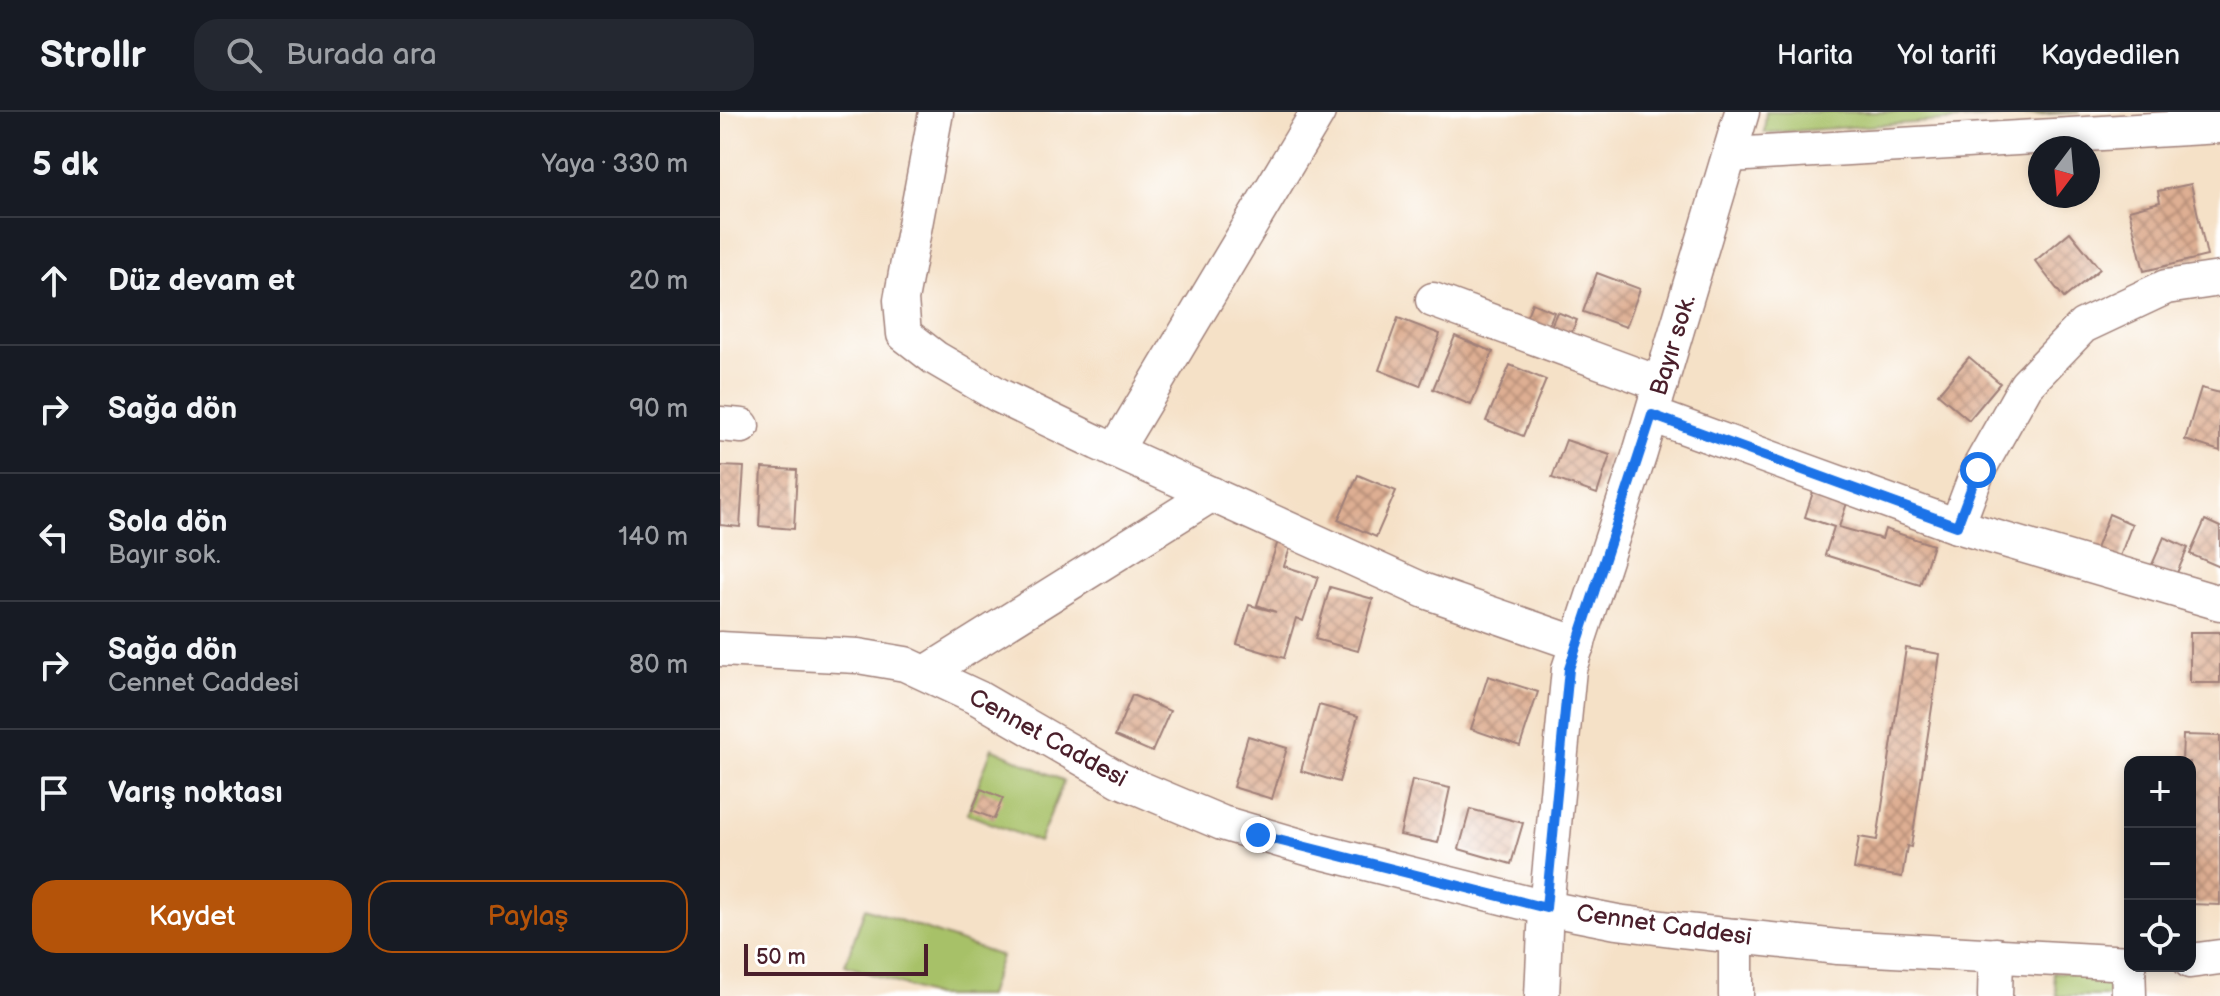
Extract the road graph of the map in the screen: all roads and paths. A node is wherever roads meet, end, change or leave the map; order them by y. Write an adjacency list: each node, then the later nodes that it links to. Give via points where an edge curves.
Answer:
1 (936, 112): 9 (street, via 901,300 904,334 1000,396)
2 (1318, 112): 9 (street)
3 (1742, 112): 5 (street, Bayır sok.)
4 (2220, 126): 5 (street)
5 (1731, 155): 8 (street, Bayır sok.)
6 (2220, 279): 11 (street, via 2166,287 2083,326 2026,385 1978,470)
7 (1433, 300): 8 (street)
8 (1656, 399): 11 (street); 13 (street, Bayır sok.)
9 (1115, 451): 10 (street)
10 (1212, 494): 13 (street, via 1425,591); 15 (street)
11 (1957, 526): 12 (street)
12 (2220, 603)
13 (1578, 644): 16 (street, Bayır sok., via 1569,669)
14 (720, 649): 15 (street, Cennet Caddesi, via 858,656)
15 (926, 673): 16 (street, Cennet Caddesi, via 1120,780 1222,823)
16 (1546, 908): 17 (street, Cennet Caddesi); 22 (street, Bayır sok.)
17 (1736, 936): 18 (street, Cennet Caddesi); 23 (street)
18 (1996, 955): 21 (street, Cennet Caddesi); 24 (street)
19 (2220, 957): 20 (street)
20 (2196, 960)
21 (2129, 974)
22 (1542, 996)
23 (1736, 996)
24 (1995, 996)

